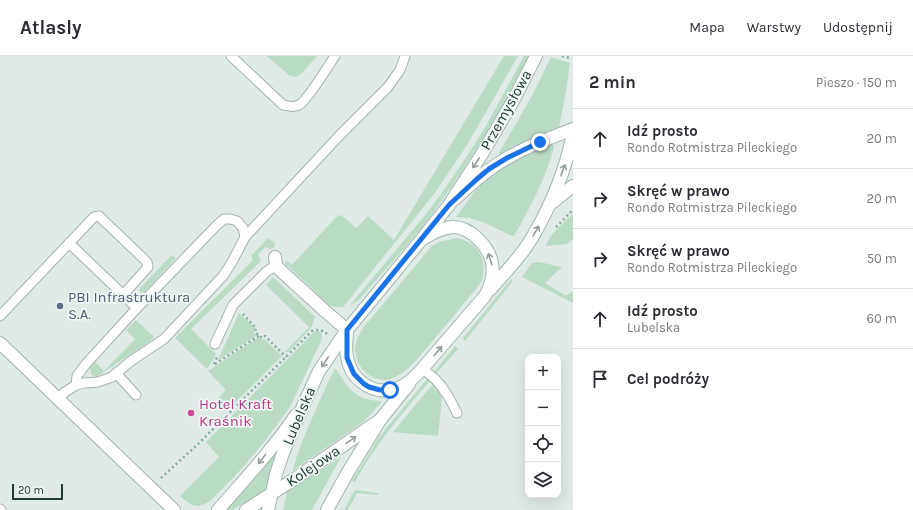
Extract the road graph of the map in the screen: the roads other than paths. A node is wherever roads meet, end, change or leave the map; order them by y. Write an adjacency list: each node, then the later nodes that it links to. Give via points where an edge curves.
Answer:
1 (231, 56): 2 (lane, via 283,105 291,107 300,105 306,99)
2 (335, 56)
3 (405, 56): 10 (lane, via 400,70 388,87)
4 (536, 56): 8 (main road, Przemysłowa, one-way to 8, via 514,101)
5 (573, 129): 8 (main road, via 540,142 489,169)
6 (573, 134): 9 (main road, one-way to 6, via 570,151)
7 (573, 186): 9 (main road)
8 (449, 205): 11 (main road)
9 (549, 205): 15 (main road, one-way to 9, via 520,255)
10 (245, 237): 16 (lane, via 243,228 237,221 224,219); 22 (lane, via 223,276 177,326 164,339)
11 (421, 240): 15 (main road, one-way to 11, via 492,281 491,258 487,249 475,236 454,227 445,228); 18 (main road, Lubelska)
12 (69, 243): 14 (lane); 14 (lane, via 94,217 99,216 147,262 148,268); 17 (lane)
13 (275, 261): 18 (main road, via 279,269); 20 (lane, via 234,305)
14 (123, 295): 16 (lane)
15 (485, 296): 21 (main road, one-way to 15)
16 (137, 308): 24 (lane, via 85,365 77,376)
17 (0, 316)
18 (347, 330): 23 (main road, via 347,358 354,374 364,384 380,390 390,390); 27 (main road, Lubelska, one-way to 27, via 319,372)
19 (0, 343): 26 (main road)
20 (215, 344)
21 (422, 369): 23 (main road); 28 (lane, via 440,385)
22 (116, 373): 24 (lane, via 98,382); 25 (lane)
23 (412, 380): 29 (main road)
24 (76, 385): 26 (lane)
25 (136, 395)
26 (58, 399): 31 (main road)
27 (302, 406): 30 (main road, Lubelska, via 283,453); 32 (main road, one-way to 32, via 258,465)
28 (457, 414)
29 (380, 420): 30 (main road, Kolejowa, one-way to 29); 35 (main road)
30 (272, 493): 33 (main road, Kolejowa); 34 (main road, Lubelska)
31 (174, 510)
32 (218, 510)
33 (246, 510)
34 (268, 510)
35 (328, 510)

